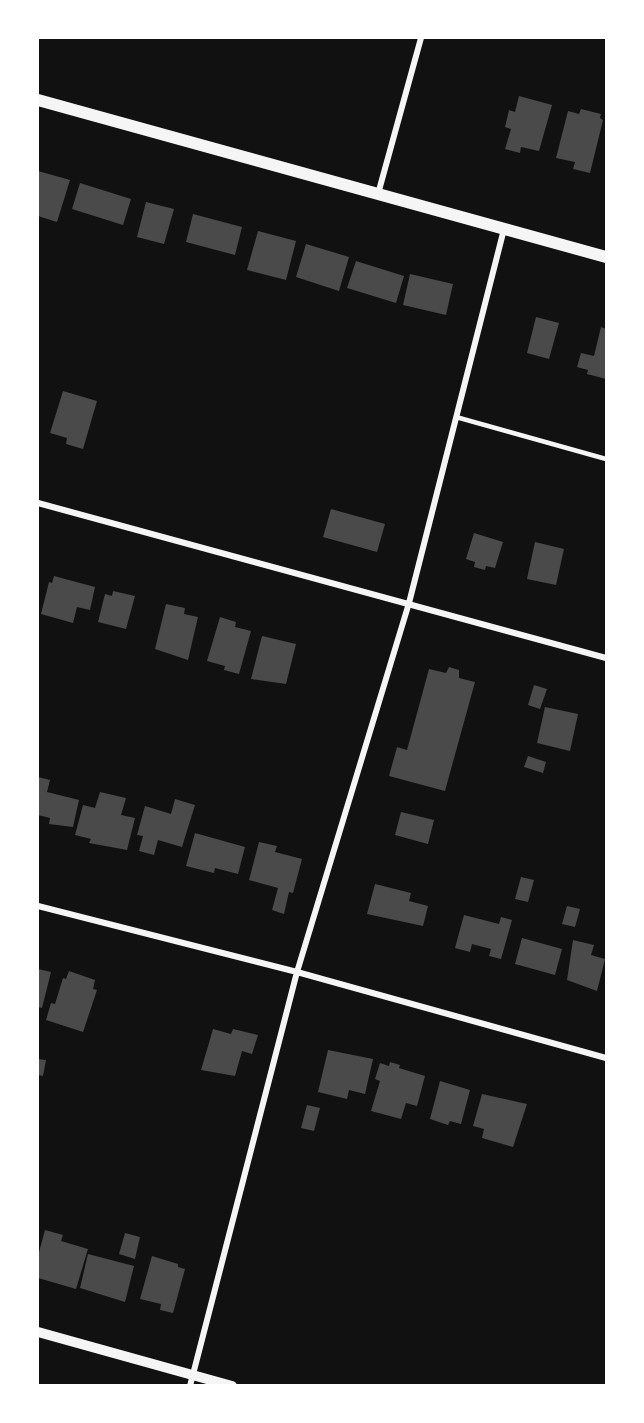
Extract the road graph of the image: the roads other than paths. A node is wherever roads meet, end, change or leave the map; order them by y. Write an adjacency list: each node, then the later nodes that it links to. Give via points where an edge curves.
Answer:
1 (421, 38): 3 (street)
2 (38, 100): 3 (main road)
3 (377, 195): 4 (main road)
4 (504, 229): 5 (main road); 6 (street)
5 (606, 257)
6 (456, 417): 7 (lane); 9 (street)
7 (606, 459)
8 (38, 503): 9 (street)
9 (409, 603): 10 (street); 12 (street)
10 (606, 658)
11 (38, 906): 12 (street)
12 (297, 972): 13 (street); 15 (street)
13 (606, 1058)
14 (38, 1332): 15 (street)
15 (191, 1380): 16 (street)
16 (232, 1386)

